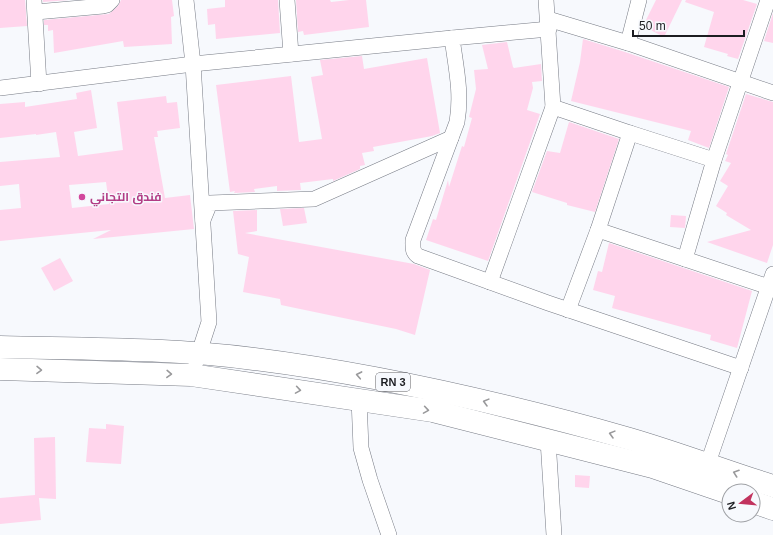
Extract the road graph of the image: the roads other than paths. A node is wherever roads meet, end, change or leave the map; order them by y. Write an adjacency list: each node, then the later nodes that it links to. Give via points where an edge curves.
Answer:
1 (112, 0): 7 (street, via 103,6)
2 (186, 0): 12 (street)
3 (287, 0): 11 (street)
4 (546, 0): 8 (street)
5 (639, 0): 10 (street)
6 (768, 0): 13 (street)
7 (35, 6): 14 (street)
8 (548, 24): 9 (street); 10 (street); 17 (street)
9 (452, 38): 11 (street); 19 (street, via 460,105)
10 (628, 42): 13 (street)
11 (291, 54): 12 (street)
12 (193, 64): 14 (street); 21 (street)
13 (742, 81): 16 (street); 20 (street)
14 (39, 84): 15 (street)
15 (0, 88)
16 (773, 93)
17 (553, 107): 18 (street); 25 (street)
18 (630, 133): 20 (street); 22 (street)
19 (451, 138): 21 (street, via 314,199 210,203); 25 (street, via 413,240 414,254)
20 (714, 160): 23 (street)
21 (203, 220): 28 (street, via 209,322)
22 (598, 230): 23 (street); 26 (street)
23 (685, 259): 24 (street)
24 (771, 280): 29 (street)
25 (490, 282): 26 (street)
26 (568, 310): 29 (street)
27 (0, 347): 28 (highway, RN 3)
28 (199, 353): 31 (street); 34 (highway, RN 3, one-way to 28, via 630,439 464,396 354,374)
29 (741, 368): 34 (street)
30 (0, 369): 31 (highway, RN 3, one-way to 31)
31 (191, 375): 32 (highway, RN 3, one-way to 32)
32 (359, 399): 33 (highway, RN 3, one-way to 33, via 433,411); 39 (street, via 361,448)
33 (548, 440): 36 (highway, RN 3, via 653,467); 40 (street)
34 (708, 463): 35 (highway, RN 3, one-way to 34)
35 (773, 486)
36 (721, 490)
37 (761, 505): 38 (highway)
38 (773, 509)
39 (389, 535)
40 (554, 535)

